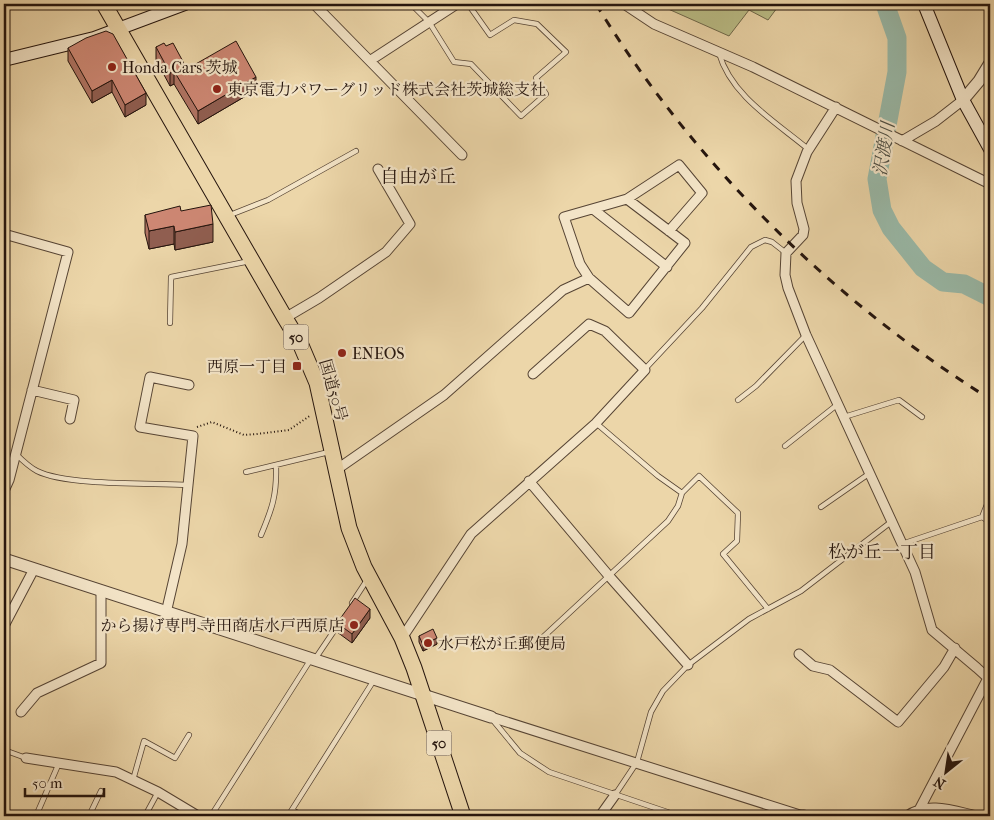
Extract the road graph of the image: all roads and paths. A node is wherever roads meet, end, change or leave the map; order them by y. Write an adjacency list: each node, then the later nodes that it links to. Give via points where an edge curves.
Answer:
1 (104, 4): 10 (highway, 国道50号 / 50)
2 (314, 4): 13 (street)
3 (411, 4): 9 (lane)
4 (457, 4): 9 (street)
5 (468, 4): 9 (lane, via 490,36 514,20 537,24 566,52 536,78 546,94 521,116 471,64 454,62)
6 (624, 4): 11 (street, via 654,24)
7 (924, 4): 15 (main road)
8 (179, 5): 10 (main road)
9 (429, 22): 13 (street)
10 (118, 29): 12 (main road); 26 (highway, 国道50号 / 50)
11 (718, 52): 16 (street); 18 (lane, via 737,89)
12 (4, 60)
13 (371, 60): 21 (street)
14 (990, 62): 15 (street)
15 (963, 100): 17 (street, via 936,121); 19 (main road)
16 (836, 107): 17 (street); 18 (street)
17 (900, 140): 23 (street)
18 (808, 149): 29 (street, via 796,180 803,235)
19 (990, 149)
20 (356, 151): 26 (lane, via 268,200)
21 (462, 155)
22 (378, 169): 33 (street, via 410,224 386,252)
23 (990, 184)
24 (627, 199): 25 (street); 27 (street); 27 (street, via 679,164 702,192)
25 (593, 209): 31 (street); 32 (street, via 564,217 580,264)
26 (226, 216): 30 (highway, 国道50号 / 50)
27 (669, 230): 31 (street, via 685,242)
28 (4, 234): 39 (street, via 68,252)
29 (786, 253): 35 (street, via 788,288); 36 (lane, via 765,240 751,247 702,308)
30 (252, 261): 33 (highway, 国道50号 / 50); 34 (lane, via 171,276)
31 (667, 267): 32 (street, via 629,313)
32 (589, 278): 52 (street, via 563,290 444,395)
33 (285, 318): 49 (highway, 国道50号 / 50, via 314,374)
34 (170, 323)
35 (806, 335): 40 (lane); 41 (street)
36 (645, 370): 37 (street, via 605,331 588,324); 46 (street)
37 (533, 374)
38 (189, 385): 47 (street, via 150,377 140,427)
39 (32, 390): 45 (street, via 74,400); 50 (street)
40 (738, 400)
41 (838, 404): 43 (street); 48 (lane)
42 (314, 414): 47 (path, via 289,430 244,435 212,422 197,426)
43 (844, 417): 44 (lane, via 899,400); 54 (street)
44 (922, 417)
45 (70, 418)
46 (596, 423): 56 (street); 59 (lane)
47 (193, 436): 57 (street)
48 (785, 446)
49 (333, 451): 51 (lane); 52 (highway, 国道50号 / 50)
50 (16, 453): 55 (street); 57 (lane, via 39,472 63,478)
51 (276, 466): 53 (lane); 65 (lane, via 274,504)
52 (336, 470): 70 (highway, 国道50号 / 50, via 348,528)
53 (246, 472)
54 (870, 473): 61 (lane); 63 (street)
55 (6, 479): 58 (street)
56 (529, 481): 69 (street); 77 (street, via 471,534)
57 (187, 485): 74 (street, via 182,544)
58 (4, 491)
59 (682, 493): 69 (lane, via 668,521); 72 (lane, via 699,476 738,513 737,541 723,554)
60 (990, 497): 62 (lane)
61 (821, 508)
62 (982, 517): 64 (lane); 66 (lane)
63 (892, 522): 66 (street); 72 (lane, via 801,591)
64 (990, 522)
65 (261, 535)
66 (902, 544): 79 (street, via 915,572 932,630)
67 (4, 559): 68 (street)
68 (34, 569): 71 (street); 76 (street)
69 (610, 576): 78 (lane); 82 (street)
70 (369, 577): 73 (lane); 77 (highway, 国道50号 / 50)
71 (101, 591): 74 (street); 86 (street, via 100,663 37,693)
72 (768, 609): 82 (lane)
73 (347, 610)
74 (166, 613): 81 (street)
75 (342, 618): 81 (lane)
76 (4, 626)
77 (402, 638): 85 (highway, 国道50号 / 50)
78 (541, 639)
79 (955, 648): 80 (street, via 944,668 898,722 830,670 813,666); 84 (street)
80 (799, 654)
81 (313, 660): 83 (street); 103 (lane)
82 (688, 665): 91 (lane, via 663,691 651,712)
83 (374, 680): 85 (street); 97 (lane)
84 (989, 683): 98 (street)
85 (425, 697): 87 (street); 106 (highway, 国道50号 / 50)
86 (21, 712)
87 (491, 717): 91 (street); 96 (lane, via 520,753 549,772)
88 (189, 735): 93 (lane, via 175,758 144,741)
89 (4, 750): 90 (lane)
90 (26, 758): 92 (street)
91 (637, 762): 96 (lane); 109 (street)
92 (59, 764): 93 (street, via 116,772); 99 (lane)
93 (133, 780): 95 (street)
94 (101, 791): 100 (lane)
95 (158, 792): 101 (lane); 102 (street)
96 (615, 796): 107 (street); 108 (lane)
97 (292, 810): 104 (lane); 105 (lane)
98 (919, 810): 110 (street); 111 (street, via 936,807)
99 (36, 816)
100 (89, 816)
101 (144, 816)
102 (198, 816)
103 (211, 816)
104 (288, 816)
105 (303, 816)
106 (463, 816)
107 (600, 816)
108 (679, 816)
109 (803, 816)
110 (907, 816)
111 (977, 816)

